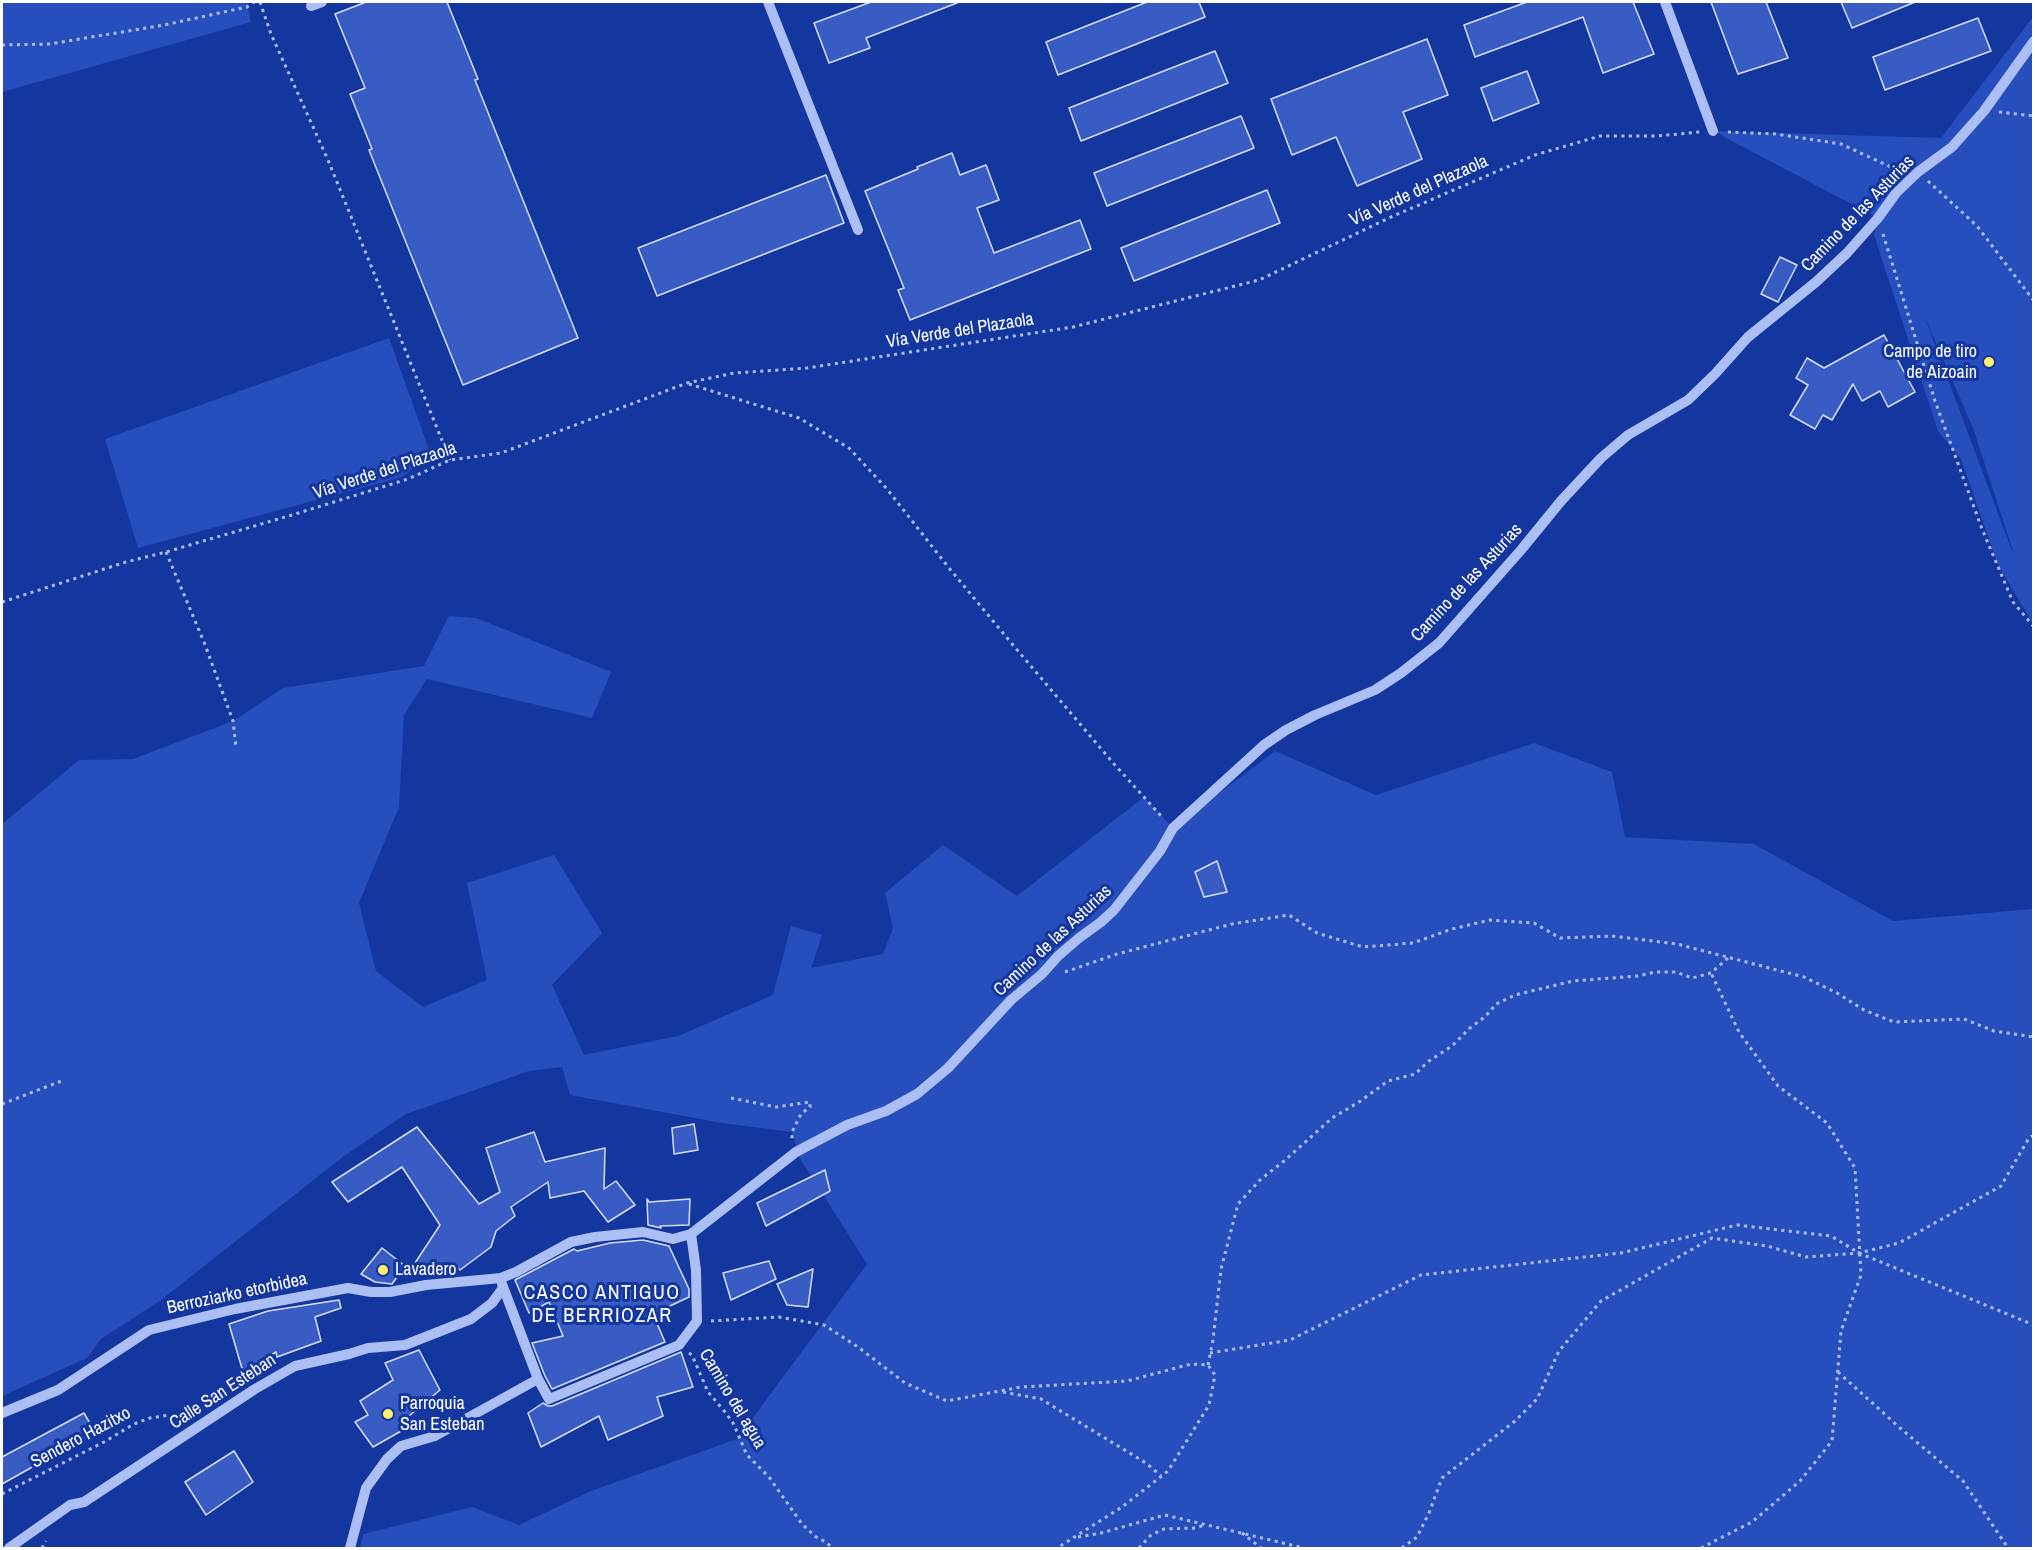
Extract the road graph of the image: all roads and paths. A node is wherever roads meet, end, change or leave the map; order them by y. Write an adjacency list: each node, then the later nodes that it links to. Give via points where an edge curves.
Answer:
1 (254, 2): 6 (path, via 247,7 164,25 50,44)
2 (260, 2): 15 (path)
3 (768, 2): 12 (street)
4 (1665, 2): 9 (street)
5 (2034, 40): 7 (street, Camino de las Asturias)
6 (2, 45)
7 (1984, 111): 8 (path); 10 (street, Camino de las Asturias, via 1953,147)
8 (2034, 116)
9 (1713, 131): 10 (path, Vía Verde del Plazaola, via 1776,134 1841,144 1891,167); 14 (path, Vía Verde del Plazaola, via 1600,136 1535,155 1259,280 1137,311 1061,328 807,368 734,373)
10 (1918, 172): 11 (street, Camino de las Asturias); 13 (path, via 1977,226)
11 (1878, 218): 18 (path, via 1935,401 1978,518 2013,602); 20 (street, Camino de las Asturias, via 1816,282 1748,338 1688,399 1628,435 1601,459 1439,643 1375,690 1314,715 1264,745)
12 (858, 230)
13 (2034, 301)
14 (687, 383): 15 (path, Vía Verde del Plazaola, via 501,453); 20 (path, via 799,418 849,448 1114,764)
15 (450, 460): 16 (path, Vía Verde del Plazaola, via 408,479)
16 (166, 552): 17 (path, Vía Verde del Plazaola); 19 (path, via 233,721)
17 (2, 602)
18 (2034, 627)
19 (236, 747)
20 (1173, 828): 29 (street, Camino de las Asturias, via 1114,910 1011,1000 948,1068 917,1094)
21 (1728, 958): 22 (path, via 1677,944 1612,936 1560,938 1534,922 1490,920 1413,943 1363,947 1317,933 1289,915 1232,924); 23 (path); 24 (path, via 1804,977 1894,1022 1964,1019 1994,1031)
22 (1062, 972)
23 (1711, 973): 31 (path, via 1739,1032 1778,1086 1827,1123 1855,1168); 36 (path, via 1692,978 1676,972 1655,972 1573,981 1515,995 1496,1004 1416,1074 1388,1082 1332,1118 1238,1204 1221,1269)
24 (2034, 1036)
25 (64, 1080): 27 (path)
26 (731, 1098): 29 (path, via 776,1107 810,1102 792,1132)
27 (2, 1104)
28 (2034, 1134): 31 (path, via 2001,1186 1899,1243)
29 (796, 1152): 30 (street)
30 (691, 1234): 32 (street, Calle San Esteban, via 673,1239 643,1232 594,1236 571,1242); 33 (street)
31 (1859, 1253): 34 (path); 36 (path, via 1831,1236 1737,1225 1628,1252 1421,1275 1290,1340); 38 (path, via 1861,1275 1841,1331); 55 (path, via 1806,1257 1767,1246 1712,1238 1601,1301 1559,1351 1537,1399 1442,1478 1417,1537)
32 (502, 1283): 39 (street); 41 (street, Berroziarko etorbidea, via 426,1285 390,1292 348,1288 149,1330 58,1390); 42 (street, Calle San Esteban, via 492,1303 471,1319 405,1345 368,1348 295,1366)
33 (697, 1321): 35 (street); 40 (path, via 779,1317 824,1325 905,1383 947,1401)
34 (2034, 1325)
35 (679, 1345): 39 (street, via 549,1398); 50 (path, Camino del agua, via 692,1355 708,1392 733,1423 747,1455 769,1477 802,1524)
36 (1210, 1353): 37 (path)
37 (1208, 1365): 40 (path, via 1191,1364 1127,1381); 43 (path, via 1215,1375 1209,1405)
38 (1838, 1371): 56 (path, via 1832,1441 1800,1481 1752,1522); 57 (path, via 1964,1481)
39 (538, 1379): 49 (street, via 435,1436 401,1446 366,1488)
40 (1001, 1391): 43 (path, via 1041,1399)
41 (2, 1413)
42 (212, 1418): 44 (path, Sendero Hazitxo, via 150,1418); 48 (street, Calle San Esteban, via 84,1502 70,1505)
43 (1161, 1476): 47 (path)
44 (2, 1494)
45 (1206, 1524): 46 (path); 47 (path, via 1165,1515); 52 (path, via 1164,1529 1151,1535)
46 (1240, 1532): 53 (path); 54 (path)
47 (1074, 1537): 51 (path)
48 (9, 1548)
49 (350, 1548)
50 (832, 1548)
51 (1057, 1548)
52 (1139, 1548)
53 (1261, 1548)
54 (1304, 1548)
55 (1402, 1548)
56 (1701, 1548)
57 (2008, 1548)

